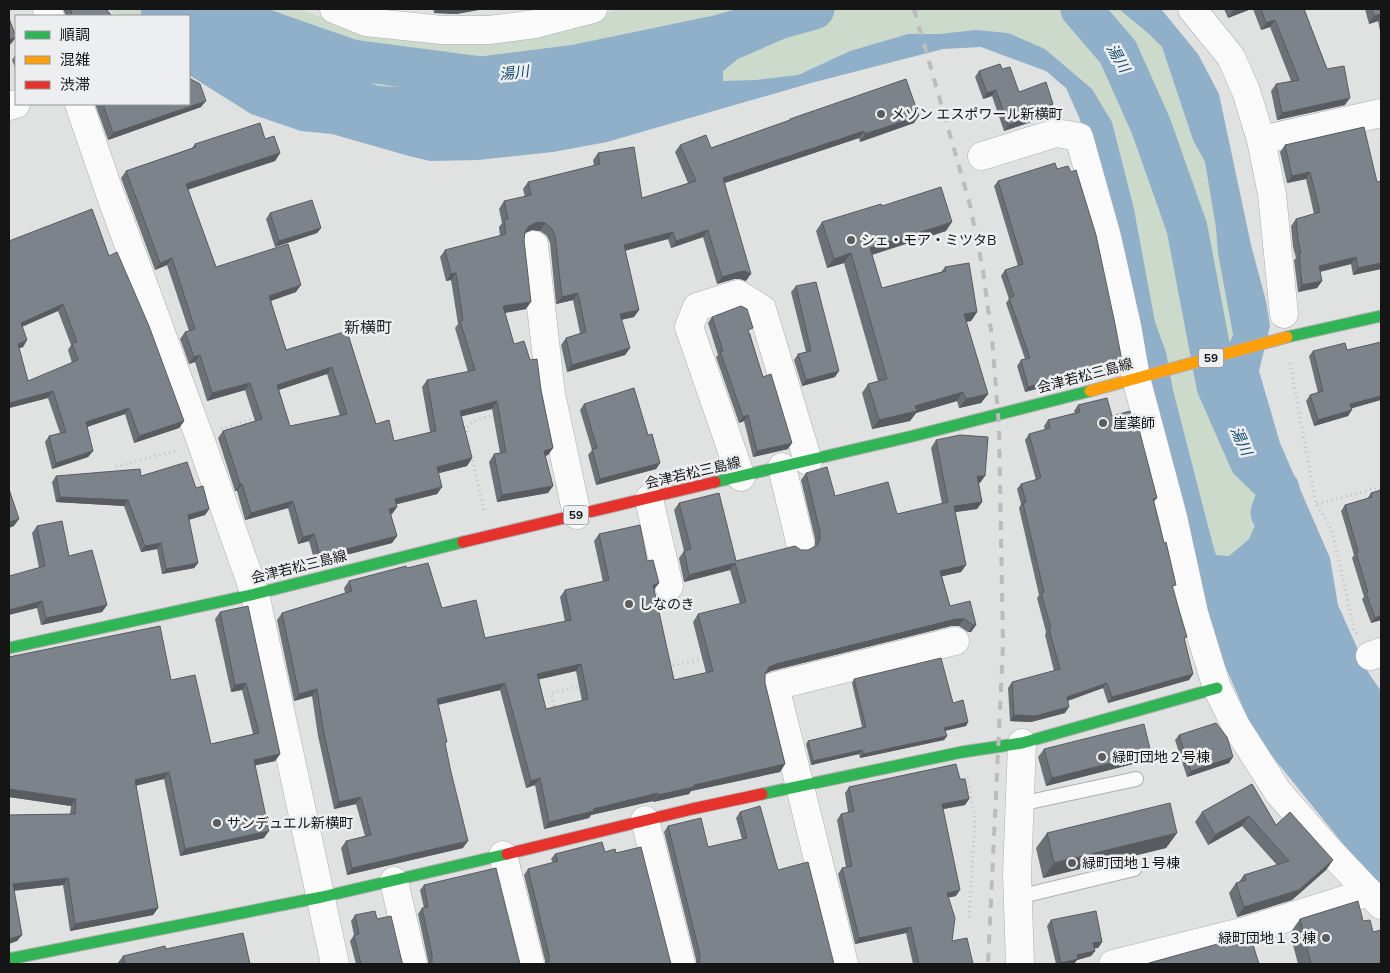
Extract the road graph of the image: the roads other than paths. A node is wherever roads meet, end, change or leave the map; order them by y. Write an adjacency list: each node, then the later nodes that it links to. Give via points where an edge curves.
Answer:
1 (334, 9): 2 (street, via 366,22 442,30 489,30 535,24)
2 (593, 9)
3 (1192, 9): 6 (street, via 1231,57 1246,91)
4 (79, 105): 18 (street)
5 (1381, 113): 6 (street)
6 (1261, 140): 10 (street, via 1272,194)
7 (982, 156): 11 (street, via 1056,133 1079,137 1107,237)
8 (534, 245): 15 (street, via 551,394)
9 (1381, 316): 10 (main road, 会津若松三島線 / 59)
10 (1283, 331): 11 (main road, 会津若松三島線 / 59)
11 (1139, 377): 12 (main road, 会津若松三島線 / 59); 21 (street, via 1194,612)
12 (795, 464): 13 (main road, 会津若松三島線 / 59); 13 (street, via 762,309 738,294 697,307 689,327); 16 (street)
13 (740, 477): 14 (main road, 会津若松三島線 / 59)
14 (649, 498): 15 (main road, 会津若松三島線 / 59); 17 (street)
15 (577, 515): 18 (main road, 会津若松三島線 / 59)
16 (800, 542)
17 (669, 586)
18 (255, 594): 20 (main road, 会津若松三島線 / 59); 30 (street)
19 (955, 641): 24 (street, via 775,686)
20 (9, 648)
21 (1217, 688): 22 (main road); 32 (street, via 1236,726 1278,792)
22 (1022, 743): 24 (main road, via 962,752); 25 (street)
23 (1136, 779): 25 (lane)
24 (800, 786): 26 (main road); 38 (street)
25 (1020, 804): 31 (street)
26 (645, 820): 27 (main road); 37 (street)
27 (503, 855): 29 (main road); 36 (street)
28 (1134, 869): 31 (lane)
29 (394, 881): 30 (main road); 35 (street)
30 (322, 897): 33 (main road); 34 (street)
31 (1018, 897): 39 (street)
32 (1375, 898): 40 (street)
33 (9, 959)
34 (336, 964)
35 (413, 964)
36 (530, 964)
37 (681, 964)
38 (844, 964)
39 (1020, 964)
40 (1113, 964)

